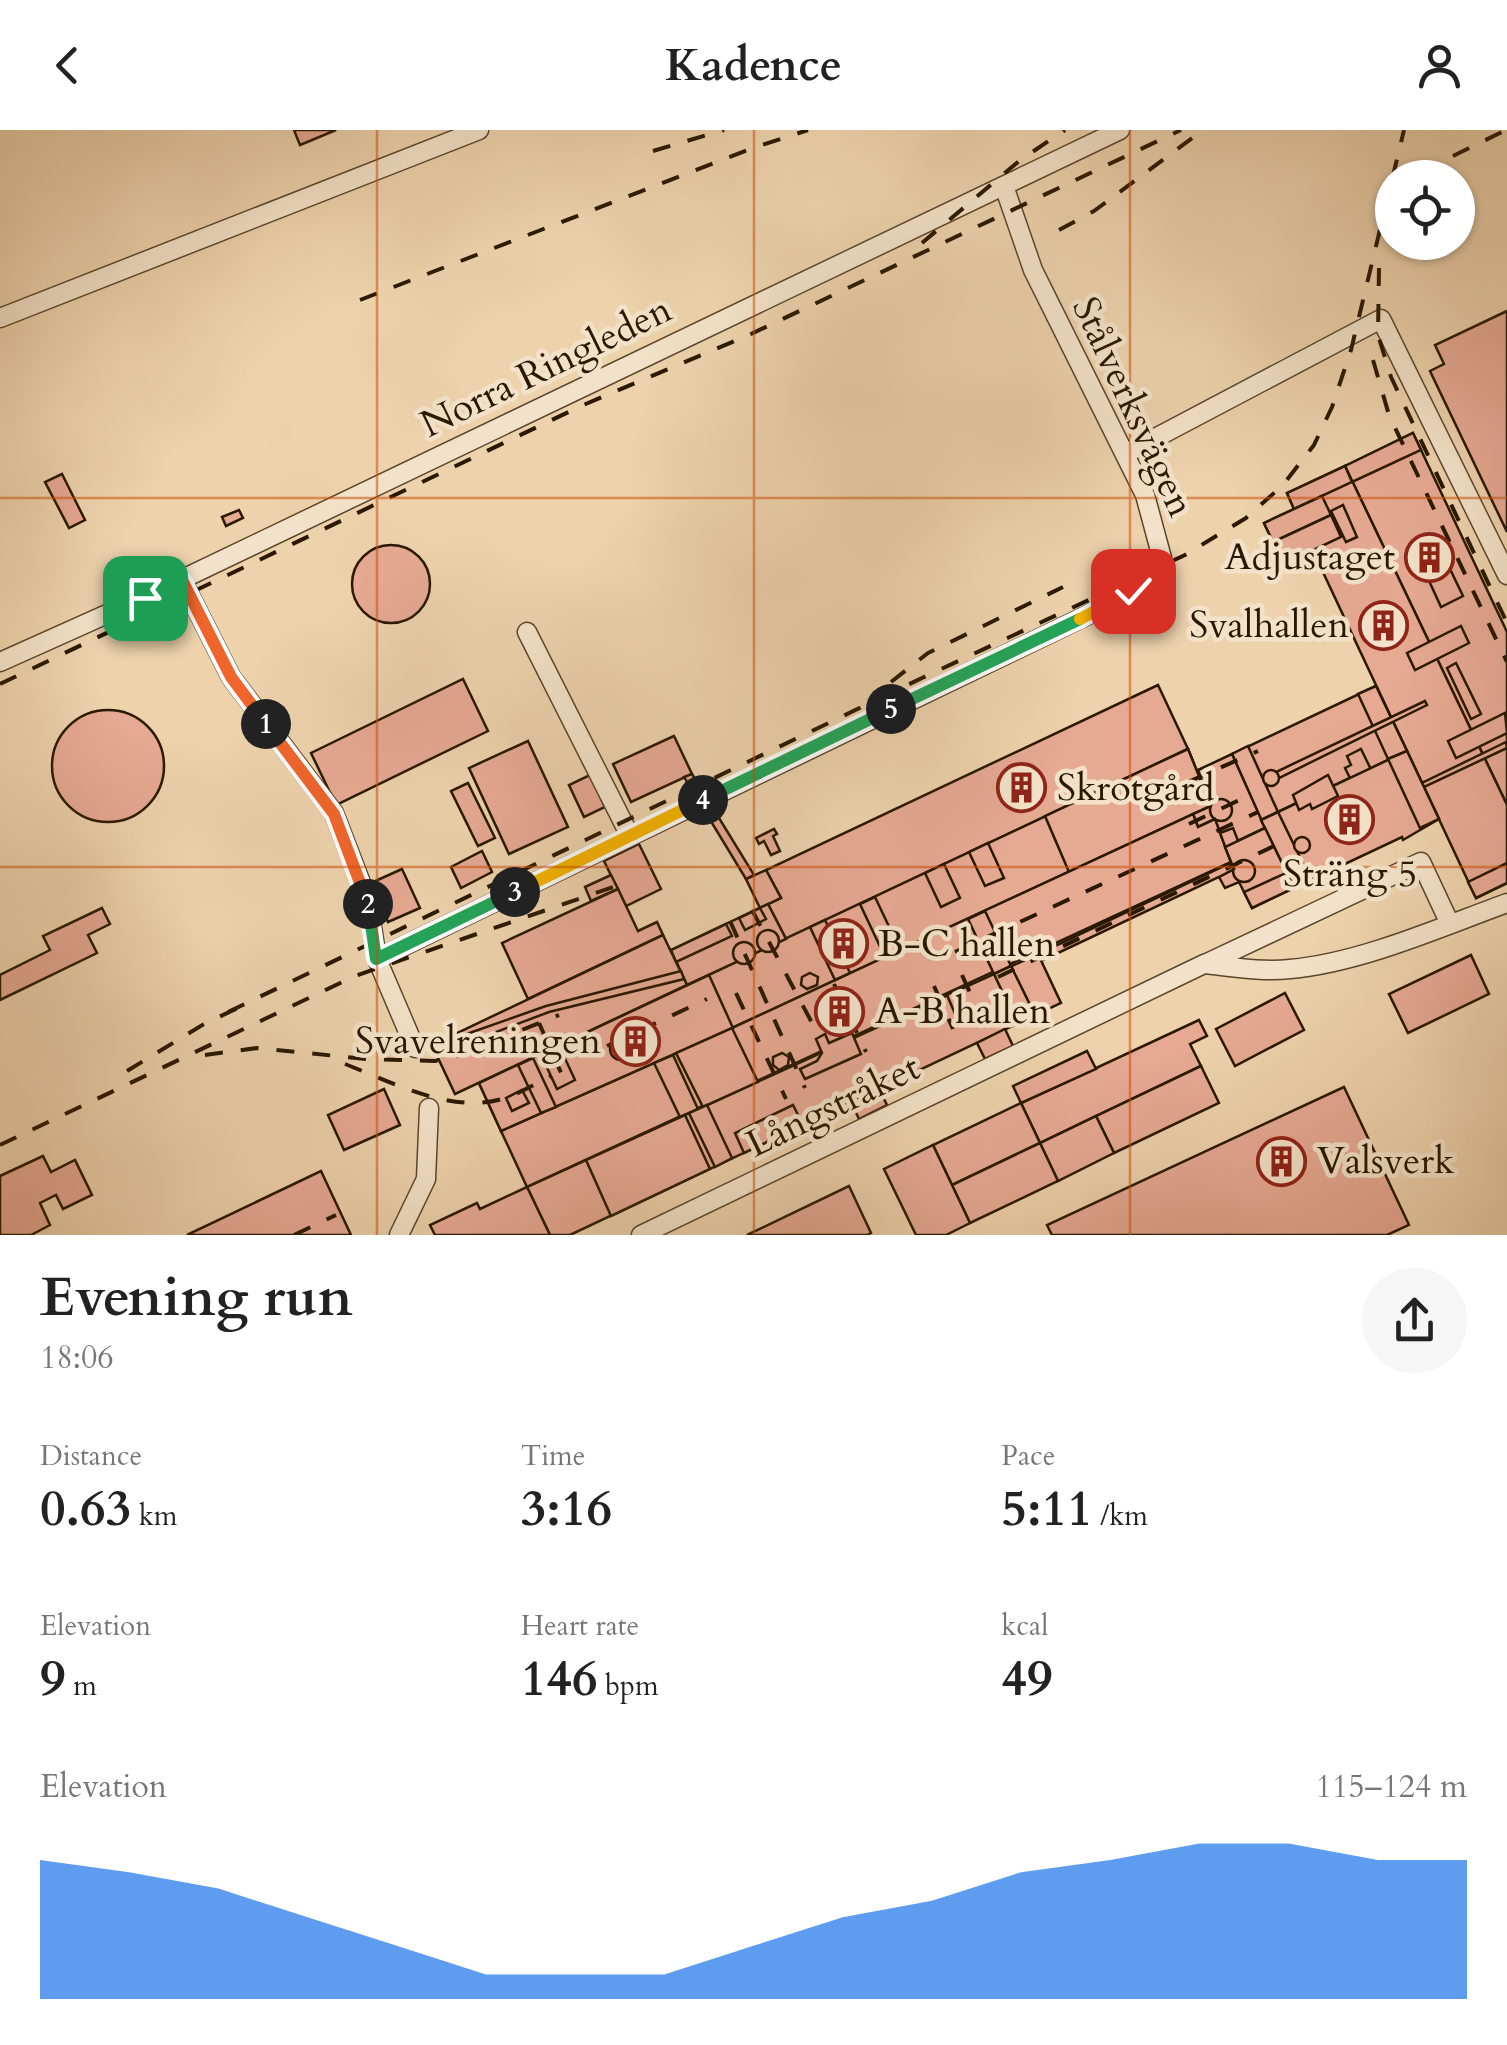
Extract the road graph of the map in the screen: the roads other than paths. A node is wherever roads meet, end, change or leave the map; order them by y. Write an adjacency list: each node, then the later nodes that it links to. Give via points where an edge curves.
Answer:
1 (480, 130): 4 (street)
2 (1120, 130): 3 (street, Norra Ringleden)
3 (1004, 186): 5 (street, Stålverksvägen, via 1033,270); 7 (street, Norra Ringleden)
4 (0, 318)
5 (1125, 454): 6 (street, via 1381,319); 10 (street, Stålverksvägen, via 1145,495 1162,558 1133,591)
6 (1507, 575)
7 (182, 580): 9 (street, Norra Ringleden); 13 (street, via 231,677 334,814 368,901)
8 (527, 632): 10 (street)
9 (0, 662)
10 (630, 836): 13 (street, Stålverksvägen)
11 (1507, 903): 12 (street)
12 (1450, 924): 14 (street, via 1292,970); 14 (street, Långstråket, via 1421,862)
13 (376, 959): 15 (street)
14 (1204, 964): 18 (street, Långstråket)
15 (415, 1048)
16 (429, 1108): 17 (street, via 426,1179)
17 (400, 1235)
18 (640, 1235)

